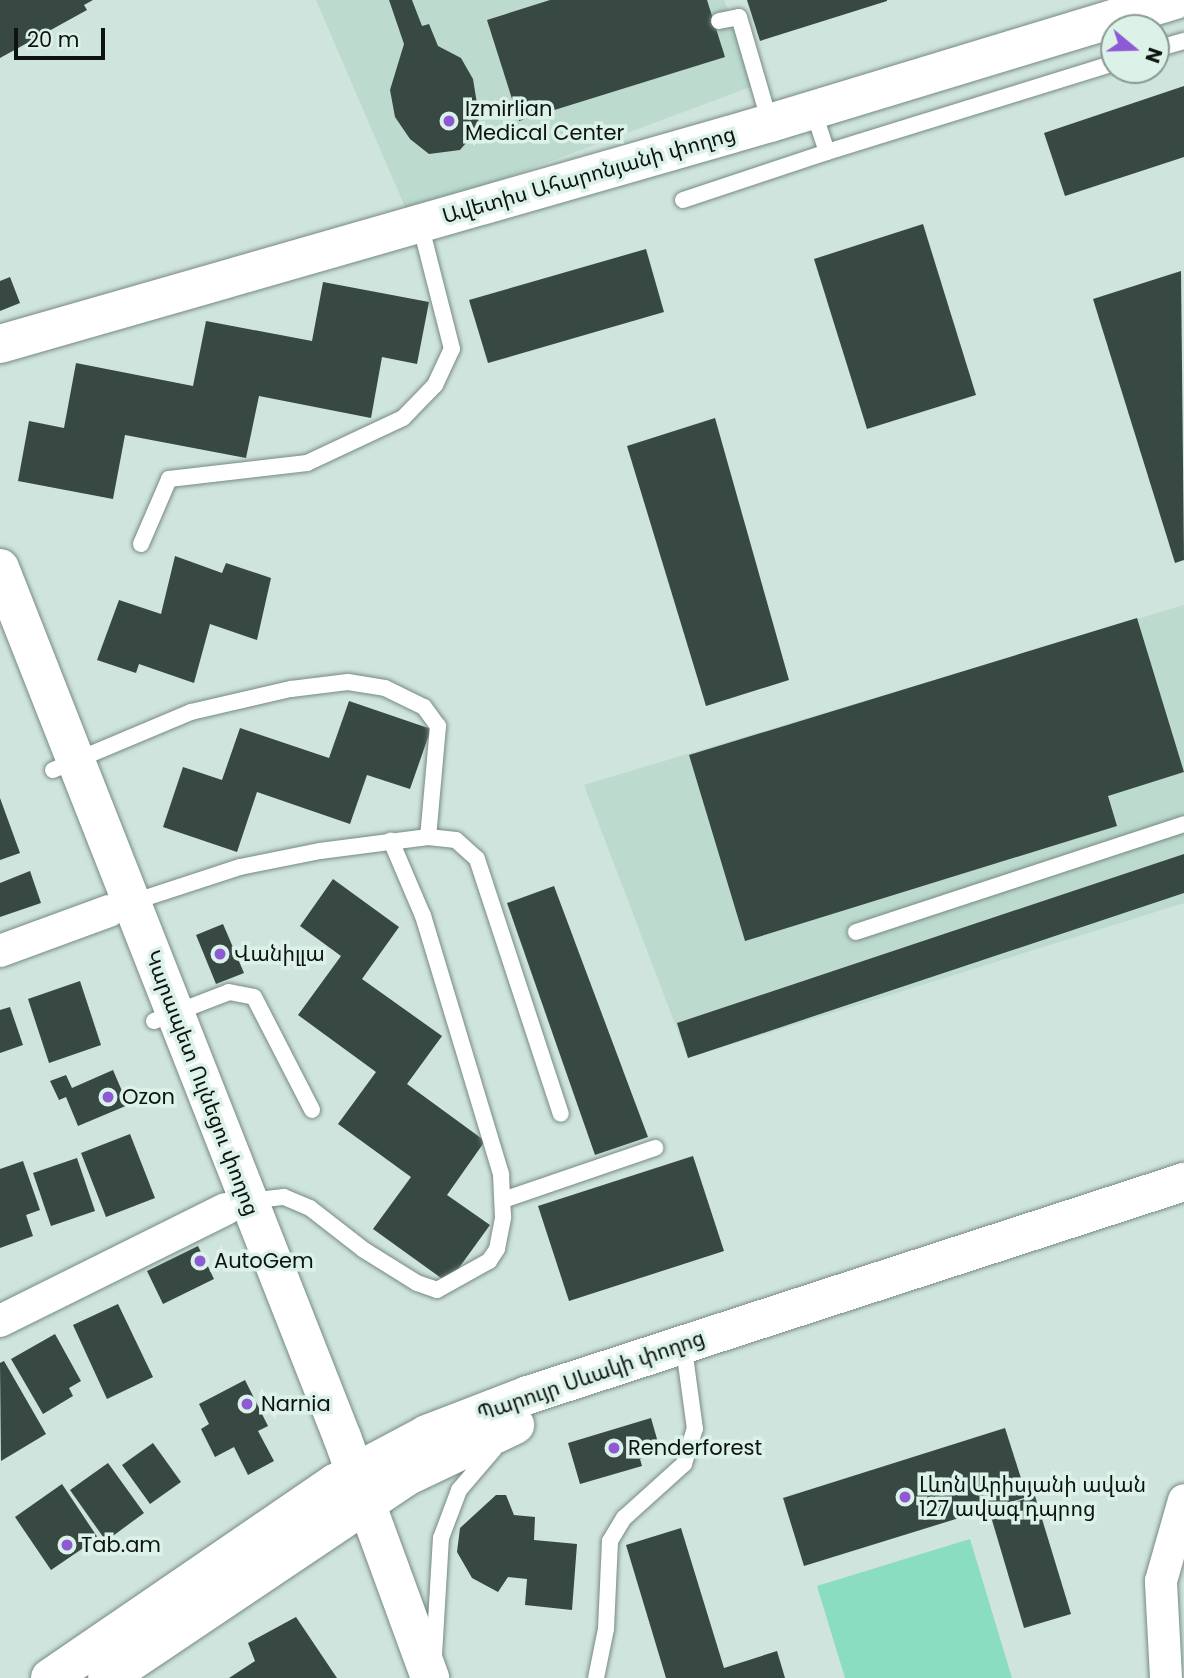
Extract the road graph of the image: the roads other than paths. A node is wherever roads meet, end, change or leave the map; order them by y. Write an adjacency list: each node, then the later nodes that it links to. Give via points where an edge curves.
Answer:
1 (1176, 0): 4 (street, Ավետիս Ահարոնյանի փողոց)
2 (719, 21): 5 (lane, via 739,17)
3 (1100, 66): 6 (lane)
4 (813, 110): 5 (street, Ավետիս Ահարոնյանի փողոց); 6 (lane)
5 (770, 123): 8 (street, Ավետիս Ահարոնյանի փողոց)
6 (827, 152): 7 (lane)
7 (683, 200)
8 (420, 223): 9 (street, Ավետիս Ահարոնյանի փողոց); 10 (lane, via 452,349 435,385 403,418 307,463 169,479)
9 (0, 344)
10 (141, 544)
11 (0, 568): 13 (street, Կարապետ Ուլնեցու փողոց)
12 (0, 639): 13 (street, Կարապետ Ուլնեցու փողոց)
13 (64, 766): 15 (lane, via 204,709 348,682 385,688 424,707 438,726); 17 (street, Կարապետ Ուլնեցու փողոց)
14 (1184, 824): 18 (lane)
15 (428, 837): 16 (lane); 22 (lane, via 456,840 477,859)
16 (391, 841): 17 (lane, via 240,867); 25 (lane, via 423,916 501,1174)
17 (120, 907): 19 (street); 20 (street, Կարապետ Ուլնեցու փողոց)
18 (856, 932)
19 (0, 951)
20 (164, 1016): 21 (lane, via 229,992 254,997); 27 (street, Կարապետ Ուլնեցու փողոց)
21 (312, 1110)
22 (561, 1114)
23 (655, 1148): 25 (lane)
24 (1184, 1182): 31 (street, Պարույր Սևակի փողոց, via 528,1395 427,1434)
25 (503, 1200): 27 (lane, via 497,1249 489,1261 437,1290 364,1250 310,1208 284,1198)
26 (1184, 1203): 29 (street, Պարույր Սևակի փողոց)
27 (237, 1205): 28 (street); 31 (street, Կարապետ Ուլնեցու փողոց)
28 (0, 1321)
29 (686, 1363): 30 (street, Պարույր Սևակի փողոց); 37 (lane, via 695,1429 684,1464 624,1518 610,1541 606,1629)
30 (528, 1419): 31 (street, Պարույր Սևակի փողոց); 36 (lane, via 459,1490 441,1538)
31 (351, 1493): 33 (street, Պարույր Սևակի փողոց); 34 (street, Պարույր Սևակի փողոց); 35 (street, Կարապետ Ուլնեցու փողոց); 36 (street, Կարապետ Ուլնեցու փողոց)
32 (1184, 1500): 38 (street, via 1161,1581)
33 (50, 1678)
34 (107, 1678)
35 (410, 1678)
36 (431, 1678)
37 (596, 1678)
38 (1166, 1678)

